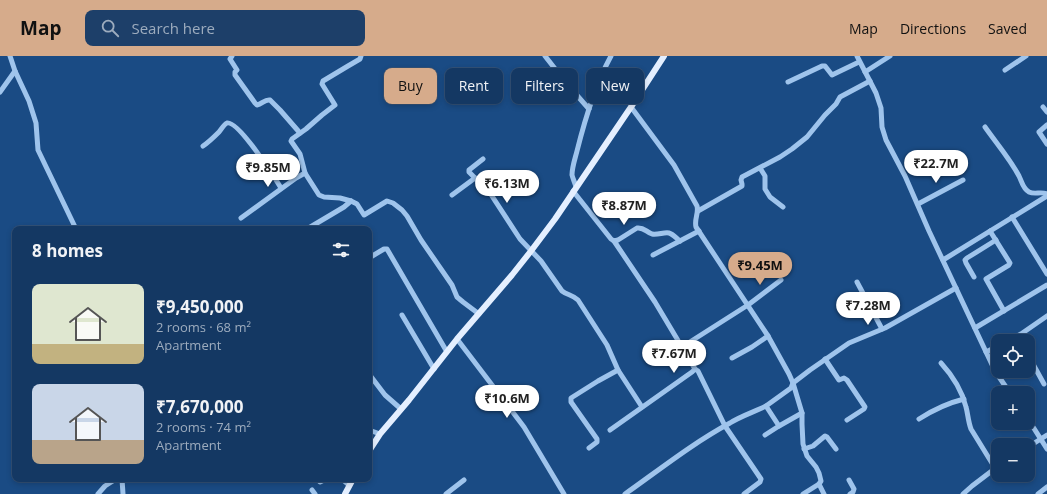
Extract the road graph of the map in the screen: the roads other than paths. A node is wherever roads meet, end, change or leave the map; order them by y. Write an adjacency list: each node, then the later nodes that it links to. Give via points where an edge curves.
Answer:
1 (10, 56): 13 (street)
2 (232, 56): 25 (street, via 230,59 237,70 235,75 255,103 258,105 270,100)
3 (361, 56): 25 (street, via 323,81 322,84 335,105)
4 (545, 56): 21 (street)
5 (611, 56): 11 (street)
6 (664, 56): 19 (main road)
7 (857, 56): 10 (street)
8 (890, 56): 14 (street)
9 (1026, 56): 12 (street)
10 (859, 62): 14 (street); 16 (street, via 832,75 825,66 822,66)
11 (605, 68)
12 (1005, 70)
13 (15, 71): 17 (street); 43 (street, via 36,123 38,150)
14 (865, 72): 15 (street)
15 (870, 81): 29 (street, via 843,95 802,142); 38 (street, via 879,99 886,140)
16 (788, 82)
17 (0, 92)
18 (591, 104): 21 (street)
19 (632, 106): 34 (main road); 40 (street, via 674,165)
20 (1043, 107): 22 (street)
21 (589, 109): 34 (street, via 573,169)
22 (1047, 112)
23 (1047, 125): 26 (street, via 1039,132)
24 (986, 127): 36 (street, via 1027,191)
25 (300, 134): 30 (street, via 291,141 300,154)
26 (1047, 144)
27 (203, 146): 33 (street, via 226,124 232,123 248,140)
28 (483, 159): 31 (street, via 469,171)
29 (760, 168): 39 (street, via 765,176 765,189 770,197); 40 (street, via 741,178 741,187)
30 (305, 173): 33 (street); 37 (street, via 319,195)
31 (475, 178): 35 (street); 50 (street, via 490,193 520,239)
32 (963, 180): 38 (street)
33 (281, 188): 42 (street)
34 (575, 189): 48 (street); 50 (main road)
35 (452, 195)
36 (1047, 195): 41 (street)
37 (351, 201): 44 (street); 63 (street, via 357,204 364,214 387,201 402,210 452,285 457,297)
38 (918, 204): 53 (street)
39 (783, 207)
40 (698, 211): 45 (street, via 695,221)
41 (1012, 217): 46 (street); 54 (street)
42 (241, 218)
43 (75, 226)
44 (312, 226)
45 (699, 230): 49 (street); 60 (street)
46 (990, 231): 47 (street); 53 (street)
47 (996, 240): 55 (street, via 965,260); 61 (street, via 1010,264 986,279)
48 (614, 241): 49 (street, via 640,227 651,233 669,233); 70 (street)
49 (680, 242): 51 (street)
50 (531, 251): 63 (main road); 81 (street, via 541,260 562,291 578,300 608,345)
51 (653, 255)
52 (372, 256): 72 (street, via 387,249)
53 (943, 260): 59 (street)
54 (1047, 274)
55 (974, 277)
56 (781, 280): 60 (street)
57 (857, 282): 66 (street)
58 (1047, 285): 61 (street)
59 (956, 288): 65 (street); 66 (street)
60 (748, 305): 68 (street); 70 (street)
61 (1004, 311): 65 (street)
62 (402, 314): 79 (street)
63 (479, 314): 69 (main road)
64 (1047, 316): 67 (street)
65 (975, 328): 73 (street)
66 (882, 329): 75 (street, via 850,343)
67 (1024, 334)
68 (768, 336): 74 (street); 83 (street)
69 (457, 339): 72 (main road); 123 (street, via 524,427)
70 (682, 347): 80 (street)
71 (991, 350): 73 (street)
72 (447, 352): 79 (main road)
73 (986, 352): 76 (street)
74 (732, 358)
75 (826, 359): 83 (street); 91 (street, via 839,380 847,380 865,407)
76 (991, 361)
77 (941, 363): 85 (street)
78 (1035, 368): 84 (street)
79 (434, 369): 88 (main road)
80 (695, 369): 87 (street); 92 (street)
81 (618, 370): 87 (street); 103 (street, via 571,398 598,440)
82 (372, 378): 88 (street, via 385,395)
83 (793, 383): 86 (street, via 792,388); 89 (street)
84 (1044, 384)
85 (964, 399): 90 (street, via 934,410); 107 (street, via 971,429)
86 (766, 406): 92 (street); 93 (street)
87 (642, 407): 94 (street)
88 (401, 409): 97 (main road)
89 (802, 413): 93 (street); 104 (street)
90 (919, 419)
91 (847, 420)
92 (725, 426): 118 (street, via 761,479); 124 (street)
93 (779, 426): 98 (street)
94 (610, 430)
95 (1034, 430): 100 (street)
96 (372, 431): 97 (street)
97 (380, 434): 102 (main road)
98 (765, 435)
99 (1047, 435): 100 (street)
100 (1040, 439): 101 (street); 106 (street)
101 (1035, 442)
102 (372, 446)
103 (589, 448)
104 (804, 449): 105 (street, via 826,436); 115 (street, via 819,473)
105 (836, 449)
106 (1047, 449)
107 (991, 458)
108 (991, 472): 129 (street)
109 (464, 480): 122 (street)
110 (849, 480): 128 (street, via 854,489)
111 (111, 482): 119 (street)
112 (122, 482): 120 (street)
113 (345, 482): 116 (street)
114 (351, 482): 116 (main road)
115 (819, 484): 126 (street); 127 (street)
116 (349, 486): 121 (main road)
117 (1047, 487): 130 (street)
118 (751, 492): 125 (street)
119 (98, 494)
120 (123, 494)
121 (345, 494)
122 (446, 494)
123 (564, 494)
124 (625, 494)
125 (744, 494)
126 (803, 494)
127 (824, 494)
128 (850, 494)
129 (963, 494)
130 (1038, 494)

